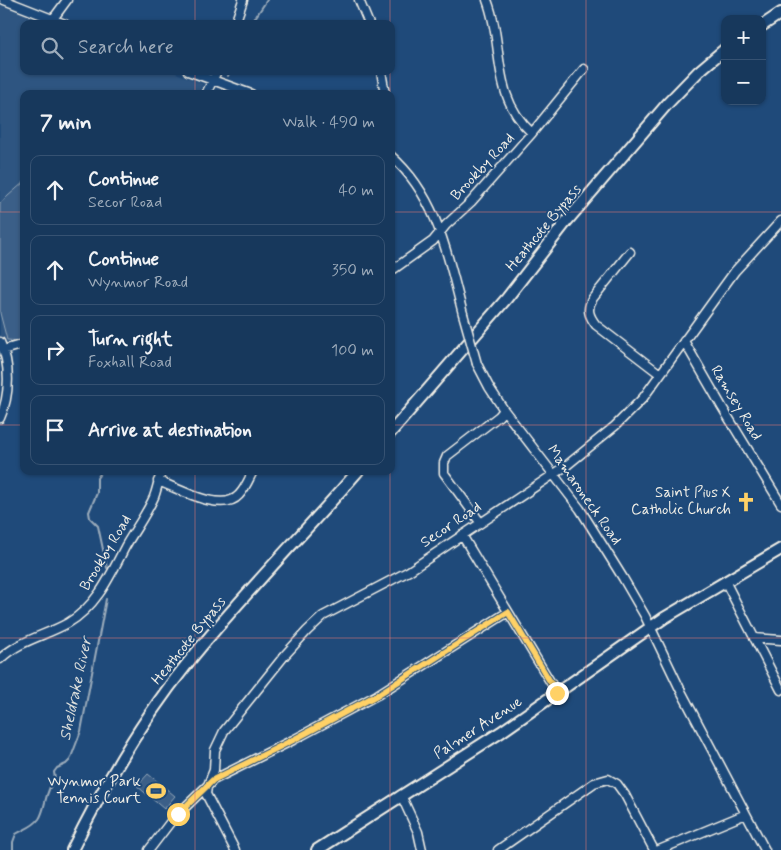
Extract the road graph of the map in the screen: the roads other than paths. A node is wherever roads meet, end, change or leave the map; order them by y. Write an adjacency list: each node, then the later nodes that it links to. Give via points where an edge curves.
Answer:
1 (4, 0): 8 (street)
2 (67, 0): 8 (street)
3 (243, 0): 9 (street)
4 (359, 0): 10 (street)
5 (487, 0): 22 (street, via 494,21 504,91 519,120)
6 (781, 13): 11 (main road)
7 (781, 17): 12 (main road)
8 (53, 20)
9 (236, 20)
10 (367, 20)
11 (766, 22)
12 (766, 23)
13 (721, 52): 35 (main road, Heathcote Bypass, via 668,103)
14 (584, 69): 22 (street, Brookby Road)
15 (199, 75): 18 (street)
16 (215, 75): 18 (street)
17 (382, 75): 21 (street)
18 (213, 80): 19 (street); 20 (street)
19 (208, 90)
20 (241, 90)
21 (384, 90)
22 (532, 133): 25 (street, Brookby Road, via 471,202)
23 (395, 160): 25 (street, Mamaroneck Road, via 422,191)
24 (781, 221): 28 (street, Secor Road, via 735,271)
25 (440, 231): 27 (street, Brookby Road, via 433,241); 33 (street, Mamaroneck Road, bridge, via 477,364)
26 (630, 252): 32 (street, via 593,298 589,315 596,325)
27 (395, 268)
28 (684, 341): 32 (street, Secor Road); 41 (street, Ramsey Road)
29 (0, 342): 31 (street)
30 (20, 345): 31 (street)
31 (3, 350): 34 (street, via 7,391)
32 (660, 374): 36 (street, Secor Road, via 626,416)
33 (504, 410): 36 (street, Mamaroneck Road); 42 (street, via 448,456 444,463 444,473)
34 (0, 418)
35 (395, 427)
36 (554, 473): 42 (street, Secor Road); 47 (street, Mamaroneck Road, via 605,548)
37 (160, 475): 40 (street, Brookby Road)
38 (251, 475): 40 (street, via 240,494 222,503 203,499)
39 (354, 475): 56 (main road, Heathcote Bypass, via 186,665 106,784)
40 (158, 480): 50 (street, Brookby Road, via 154,497 139,526 94,600 68,623 19,645)
41 (781, 504)
42 (480, 522): 43 (street, Secor Road)
43 (462, 535): 46 (street); 53 (street, Secor Road, via 409,571 328,612 307,631 224,731 215,750 214,770)
44 (781, 549): 45 (main road, Palmer Avenue)
45 (725, 581): 47 (main road, Palmer Avenue); 48 (street)
46 (508, 612): 52 (street); 53 (street, via 377,695)
47 (650, 628): 52 (main road, Palmer Avenue); 55 (street, Mamaroneck Road)
48 (754, 638): 49 (street); 51 (street)
49 (781, 640)
50 (0, 659)
51 (781, 690)
52 (557, 693): 54 (main road, Palmer Avenue, via 470,753)
53 (208, 785): 57 (street, via 172,820); 58 (street, via 207,797)
54 (401, 795): 59 (main road, Palmer Avenue); 60 (street, via 418,832)
55 (746, 814): 63 (street); 64 (street, Mamaroneck Road)
56 (72, 850)
57 (149, 850)
58 (235, 850)
59 (317, 850)
60 (422, 850)
61 (498, 850): 62 (street, via 594,783 608,779 617,784 625,795)
62 (654, 850)
63 (659, 850)
64 (765, 850)

